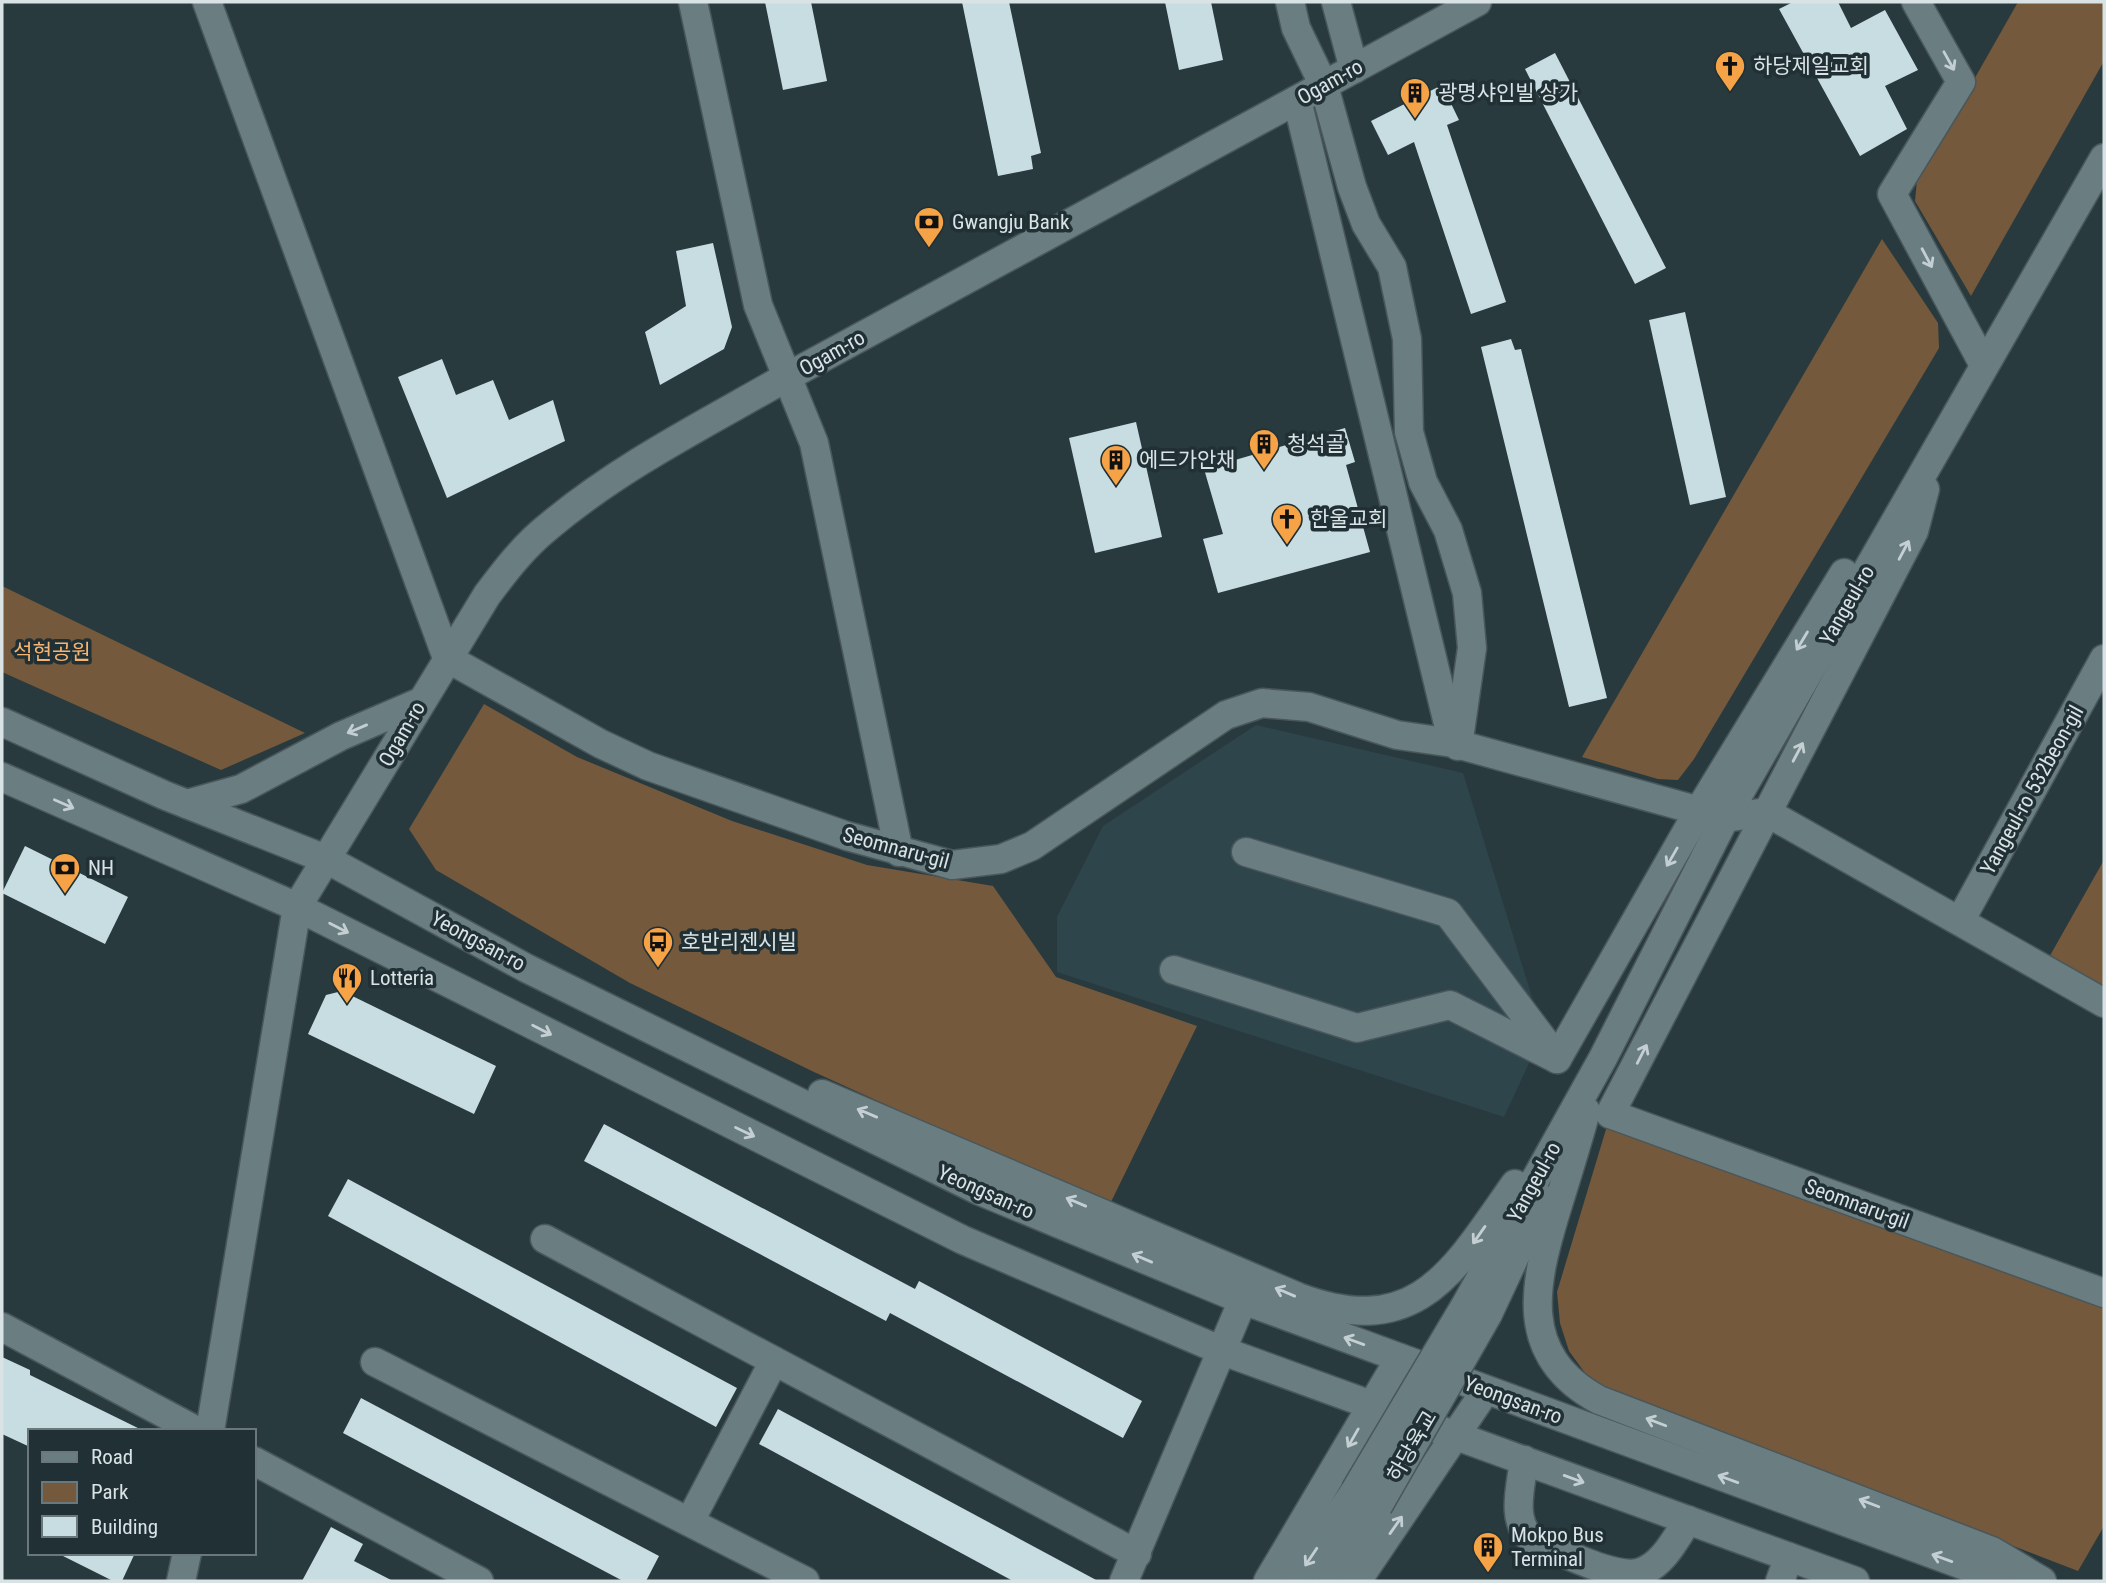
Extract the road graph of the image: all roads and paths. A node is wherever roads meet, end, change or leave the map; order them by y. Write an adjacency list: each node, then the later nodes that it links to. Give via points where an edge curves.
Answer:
1 (206, 2): 14 (street)
2 (693, 2): 12 (street, via 758,304)
3 (1290, 2): 8 (street, via 1296,28)
4 (1336, 2): 7 (street)
5 (1477, 2): 7 (street, Ogam-ro)
6 (1916, 2): 11 (street, one-way to 11, via 1961,82 1892,194)
7 (1353, 69): 8 (street, Ogam-ro)
8 (1324, 86): 9 (street, Ogam-ro); 18 (street, via 1352,187 1366,224 1392,267 1407,339 1409,432 1423,482 1448,530 1467,593 1472,649)
9 (1297, 100): 12 (street, Ogam-ro); 18 (street)
10 (2104, 159): 11 (street)
11 (1984, 365): 13 (street)
12 (785, 378): 14 (street, Ogam-ro, via 607,483 547,527 487,595); 23 (street, via 814,443)
13 (1937, 445): 21 (street, one-way to 13, via 1914,531); 22 (street, via 1914,488 1863,542)
14 (447, 658): 16 (street, Ogam-ro); 23 (street, Seomnaru-gil, via 648,766)
15 (2104, 659): 27 (street, Yangeul-ro 532beon-gil)
16 (420, 702): 20 (street, one-way to 20, via 341,736 241,789); 25 (street, Ogam-ro)
17 (2, 722): 20 (street, Yeongsan-ro)
18 (1455, 745): 22 (street, Seomnaru-gil); 23 (street, Seomnaru-gil, via 1397,735 1309,707 1262,703 1226,716 1032,846 1001,859 952,865)
19 (2, 777): 26 (street, one-way to 26)
20 (187, 804): 25 (street, Yeongsan-ro)
21 (1766, 812): 22 (street); 27 (street); 34 (street, Seomnaru-gil, one-way to 21, via 1610,1114)
22 (1711, 815): 31 (street, Yangeul-ro); 32 (street, one-way to 32)
23 (899, 852)
24 (1246, 852): 32 (street, via 1448,913)
25 (328, 860): 26 (street, Ogam-ro); 28 (street, Yeongsan-ro)
26 (297, 907): 38 (street, one-way to 38, via 963,1240); 45 (street)
27 (1960, 921): 30 (street)
28 (526, 968): 31 (street, one-way to 28, via 1450,1273 1434,1288 1402,1305 1339,1311 1273,1287); 35 (street, Yeongsan-ro, one-way to 28, via 980,1191)
29 (1174, 970): 32 (street, via 1357,1028 1450,1005)
30 (2104, 1003)
31 (1603, 1058): 36 (street, Yangeul-ro); 65 (street, one-way to 31, via 1992,1550 1599,1400 1583,1392 1555,1363 1539,1328 1539,1268)
32 (1557, 1059)
33 (545, 1239): 40 (street)
34 (2104, 1293)
35 (1243, 1300): 38 (street); 39 (street, Yeongsan-ro, one-way to 35)
36 (1476, 1310): 49 (street, 하당육교, bridge)
37 (2, 1327): 44 (street)
38 (1220, 1350): 43 (street); 52 (street)
39 (1399, 1357): 42 (street, Yeongsan-ro); 43 (street)
40 (774, 1361): 51 (street); 52 (street)
41 (375, 1362): 51 (street)
42 (1486, 1390): 46 (street); 64 (street, Yeongsan-ro, one-way to 42)
43 (1372, 1405): 46 (street); 59 (street, one-way to 59)
44 (193, 1429)
45 (210, 1429)
46 (1458, 1436): 47 (street); 62 (street, one-way to 46)
47 (1524, 1460): 50 (street, one-way to 50); 50 (street, via 1518,1513 1524,1533 1619,1573 1642,1572 1655,1564)
48 (256, 1462): 56 (street)
49 (1366, 1498): 60 (street, one-way to 60); 61 (street)
50 (1688, 1520): 54 (street)
51 (690, 1521): 57 (street)
52 (1138, 1554): 58 (street)
53 (187, 1555): 55 (street)
54 (1784, 1569): 63 (street)
55 (181, 1581)
56 (479, 1581)
57 (805, 1581)
58 (1124, 1581)
59 (1268, 1581)
60 (1294, 1581)
61 (1326, 1581)
62 (1357, 1581)
63 (1855, 1581)
64 (2006, 1581)
65 (2042, 1581)

